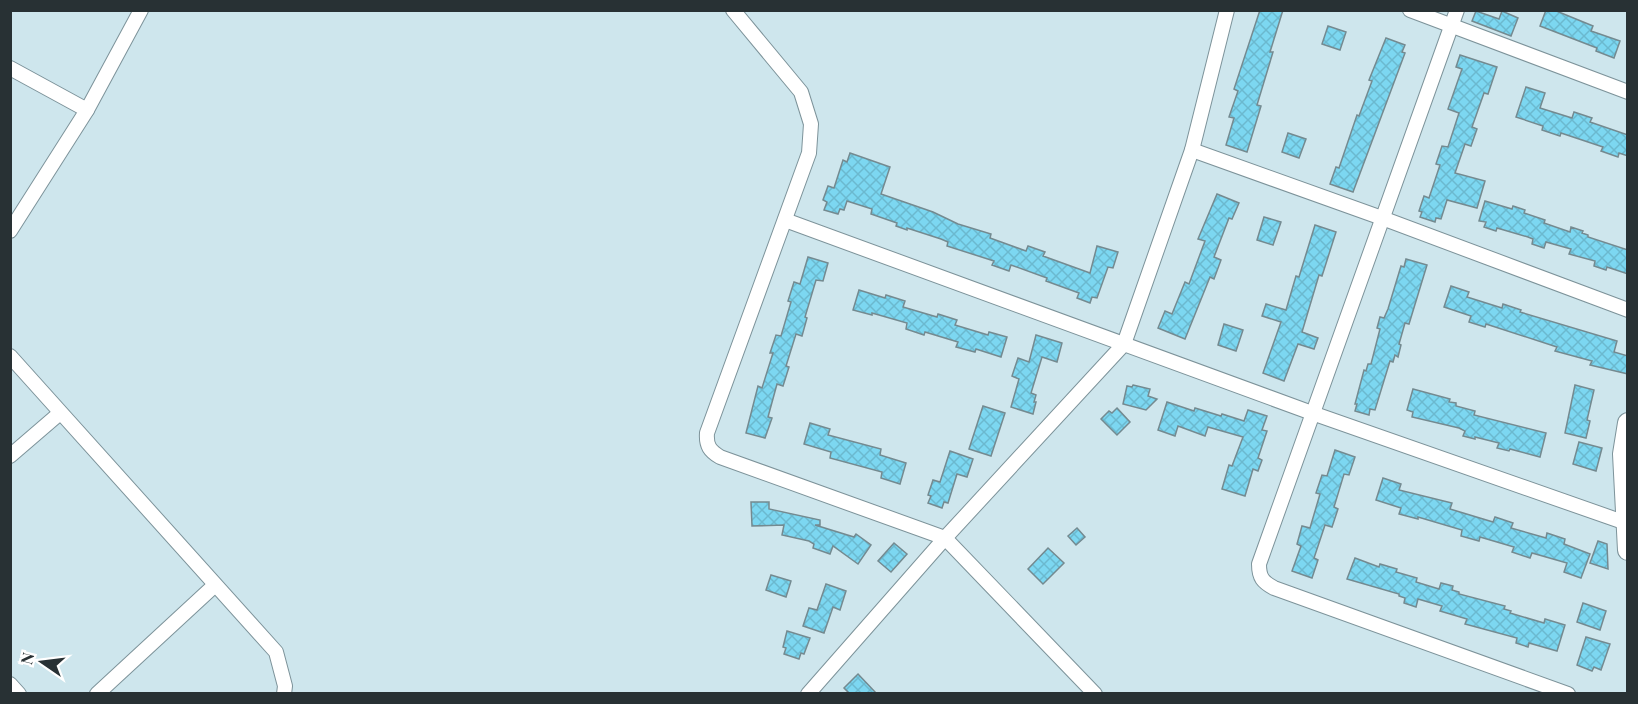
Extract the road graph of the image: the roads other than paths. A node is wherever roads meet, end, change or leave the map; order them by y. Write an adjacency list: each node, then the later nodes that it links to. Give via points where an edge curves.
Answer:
1 (141, 10): 9 (street)
2 (733, 10): 12 (street, via 801,92 811,124 809,153)
3 (1227, 10): 10 (street)
4 (1410, 10): 6 (street)
5 (1457, 10): 6 (street)
6 (1451, 25): 8 (street); 11 (street)
7 (10, 68): 9 (street)
8 (1628, 92)
9 (87, 110): 13 (street)
10 (1192, 150): 11 (street); 15 (street)
11 (1382, 218): 14 (street); 18 (street)
12 (786, 220): 15 (street); 22 (street, via 706,442 720,457)
13 (10, 231)
14 (1628, 310)
15 (1124, 344): 18 (street); 22 (street)
16 (10, 356): 17 (street)
17 (60, 413): 20 (street); 24 (street)
18 (1312, 413): 21 (street); 31 (street, via 1260,564 1259,575 1264,582)
19 (1628, 423): 21 (main road, via 1623,454)
20 (10, 456)
21 (1626, 523): 23 (main road)
22 (945, 538): 29 (street); 30 (street)
23 (1628, 550)
24 (215, 585): 27 (street); 28 (street, via 276,652)
25 (10, 684): 26 (street)
26 (19, 693)
27 (98, 693)
28 (284, 693)
29 (808, 693)
30 (1095, 693)
31 (1568, 693)

